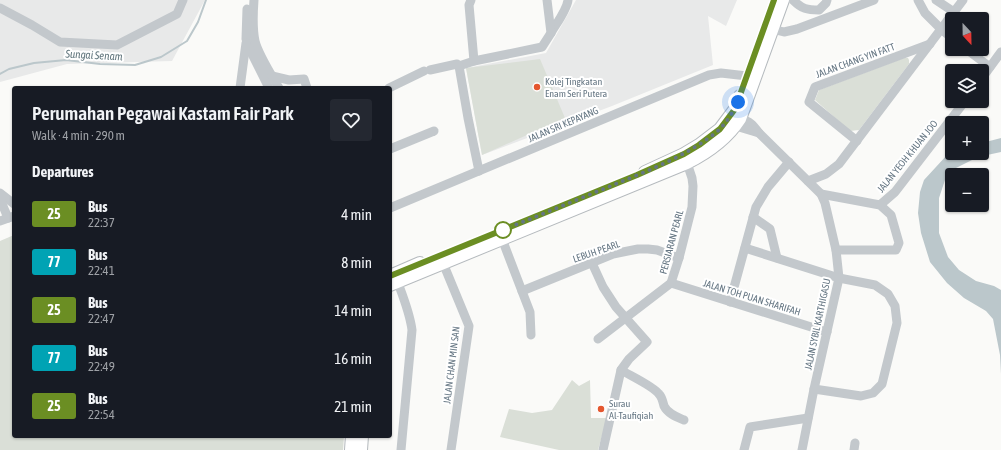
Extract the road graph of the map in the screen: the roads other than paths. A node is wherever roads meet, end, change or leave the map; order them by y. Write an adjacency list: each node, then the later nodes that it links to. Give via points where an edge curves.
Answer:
1 (184, 0): 15 (street, via 177,14 118,45 60,42)
2 (248, 0): 22 (street)
3 (254, 0): 22 (street)
4 (471, 0): 26 (street)
5 (547, 0): 21 (street)
6 (568, 0): 21 (street)
7 (774, 0): 30 (main road)
8 (783, 0): 18 (main road)
9 (793, 0): 10 (street, via 807,10 819,10)
10 (827, 0)
11 (874, 0): 18 (street, via 797,29 784,32)
12 (918, 0): 19 (street)
13 (936, 0): 16 (street)
14 (963, 0): 16 (street)
15 (0, 8)
16 (954, 12)
17 (945, 24): 19 (street)
18 (772, 29): 30 (main road)
19 (941, 29): 20 (street); 23 (street)
20 (945, 32)
21 (551, 33): 26 (street, via 542,48)
22 (251, 40): 29 (street); 32 (street); 33 (street, via 251,52); 34 (street)
23 (930, 44): 41 (street); 41 (street, JALAN CHANG YIN FATT, via 815,87 809,102)
24 (1001, 52): 28 (street)
25 (975, 56): 28 (street)
26 (474, 60): 27 (street)
27 (459, 66): 36 (street, via 457,64 427,70); 46 (street)
28 (990, 67)
29 (272, 76): 31 (street); 35 (street)
30 (751, 77): 38 (main road); 39 (main road, via 735,109); 46 (street, JALAN SRI KEPAYANG, via 721,73 709,75)
31 (306, 84)
32 (240, 86)
33 (268, 86)
34 (273, 86)
35 (278, 86)
36 (392, 87)
37 (960, 108): 52 (street, JALAN YEOH KHUAN JOO, via 895,192)
38 (737, 124): 39 (main road, via 733,120 725,129); 44 (street, JALAN SYBIL KARTHIGASU, via 748,121); 45 (main road, via 722,141)
39 (720, 129): 42 (main road)
40 (434, 131): 43 (street)
41 (857, 141): 47 (street, via 839,164 826,174)
42 (699, 145): 45 (main road); 64 (main road, via 684,154)
43 (392, 148)
44 (789, 162): 47 (street, JALAN SYBIL KARTHIGASU); 54 (street, via 768,187)
45 (687, 163): 56 (main road); 59 (street, PERSIARAN PEARL, via 693,186 692,206)
46 (479, 171): 53 (street, JALAN SRI KEPAYANG)
47 (808, 181): 49 (street, JALAN SYBIL KARTHIGASU)
48 (0, 193): 51 (street)
49 (821, 194): 52 (street); 58 (street, JALAN SYBIL KARTHIGASU)
50 (0, 199): 55 (street)
51 (12, 202)
52 (880, 205): 58 (street, via 891,215 899,243 896,250)
53 (392, 207)
54 (753, 217): 57 (street); 60 (street, via 770,229)
55 (6, 221)
56 (502, 239): 61 (main road); 66 (street)
57 (745, 248): 60 (street); 67 (street)
58 (836, 250): 63 (street, JALAN SYBIL KARTHIGASU)
59 (679, 258): 62 (street, LEBUH PEARL, via 657,250 643,249 613,254); 65 (street, PERSIARAN PEARL)
60 (777, 258): 63 (street)
61 (443, 263): 64 (main road); 81 (street, JALAN CHAN MIN SAN, via 469,326)
62 (592, 263): 66 (street, LEBUH PEARL); 68 (street, via 603,287)
63 (839, 278): 69 (street, JALAN SYBIL KARTHIGASU); 73 (street, via 875,285 888,294 895,306 896,323 882,384 873,393 861,396)
64 (395, 282): 80 (street, via 408,311 412,330)
65 (671, 283): 67 (street, JALAN TOH PUAN SHARIFAH); 68 (street, PERSIARAN PEARL)
66 (522, 291): 70 (street, via 530,312)
67 (730, 302): 69 (street, JALAN TOH PUAN SHARIFAH)
68 (625, 318): 71 (street, PERSIARAN PEARL); 72 (street, via 647,342)
69 (827, 332): 73 (street, JALAN SYBIL KARTHIGASU)
70 (531, 335)
71 (598, 339)
72 (621, 370): 75 (street, via 659,394 667,411); 82 (street)
73 (814, 389): 74 (street, JALAN SYBIL KARTHIGASU)
74 (808, 418): 83 (street, via 750,427); 84 (street, JALAN SYBIL KARTHIGASU)
75 (684, 420)
76 (352, 438): 78 (main road)
77 (362, 438): 79 (main road)
78 (351, 450)
79 (361, 450)
80 (401, 450)
81 (451, 450)
82 (603, 450)
83 (744, 450)
84 (802, 450)

